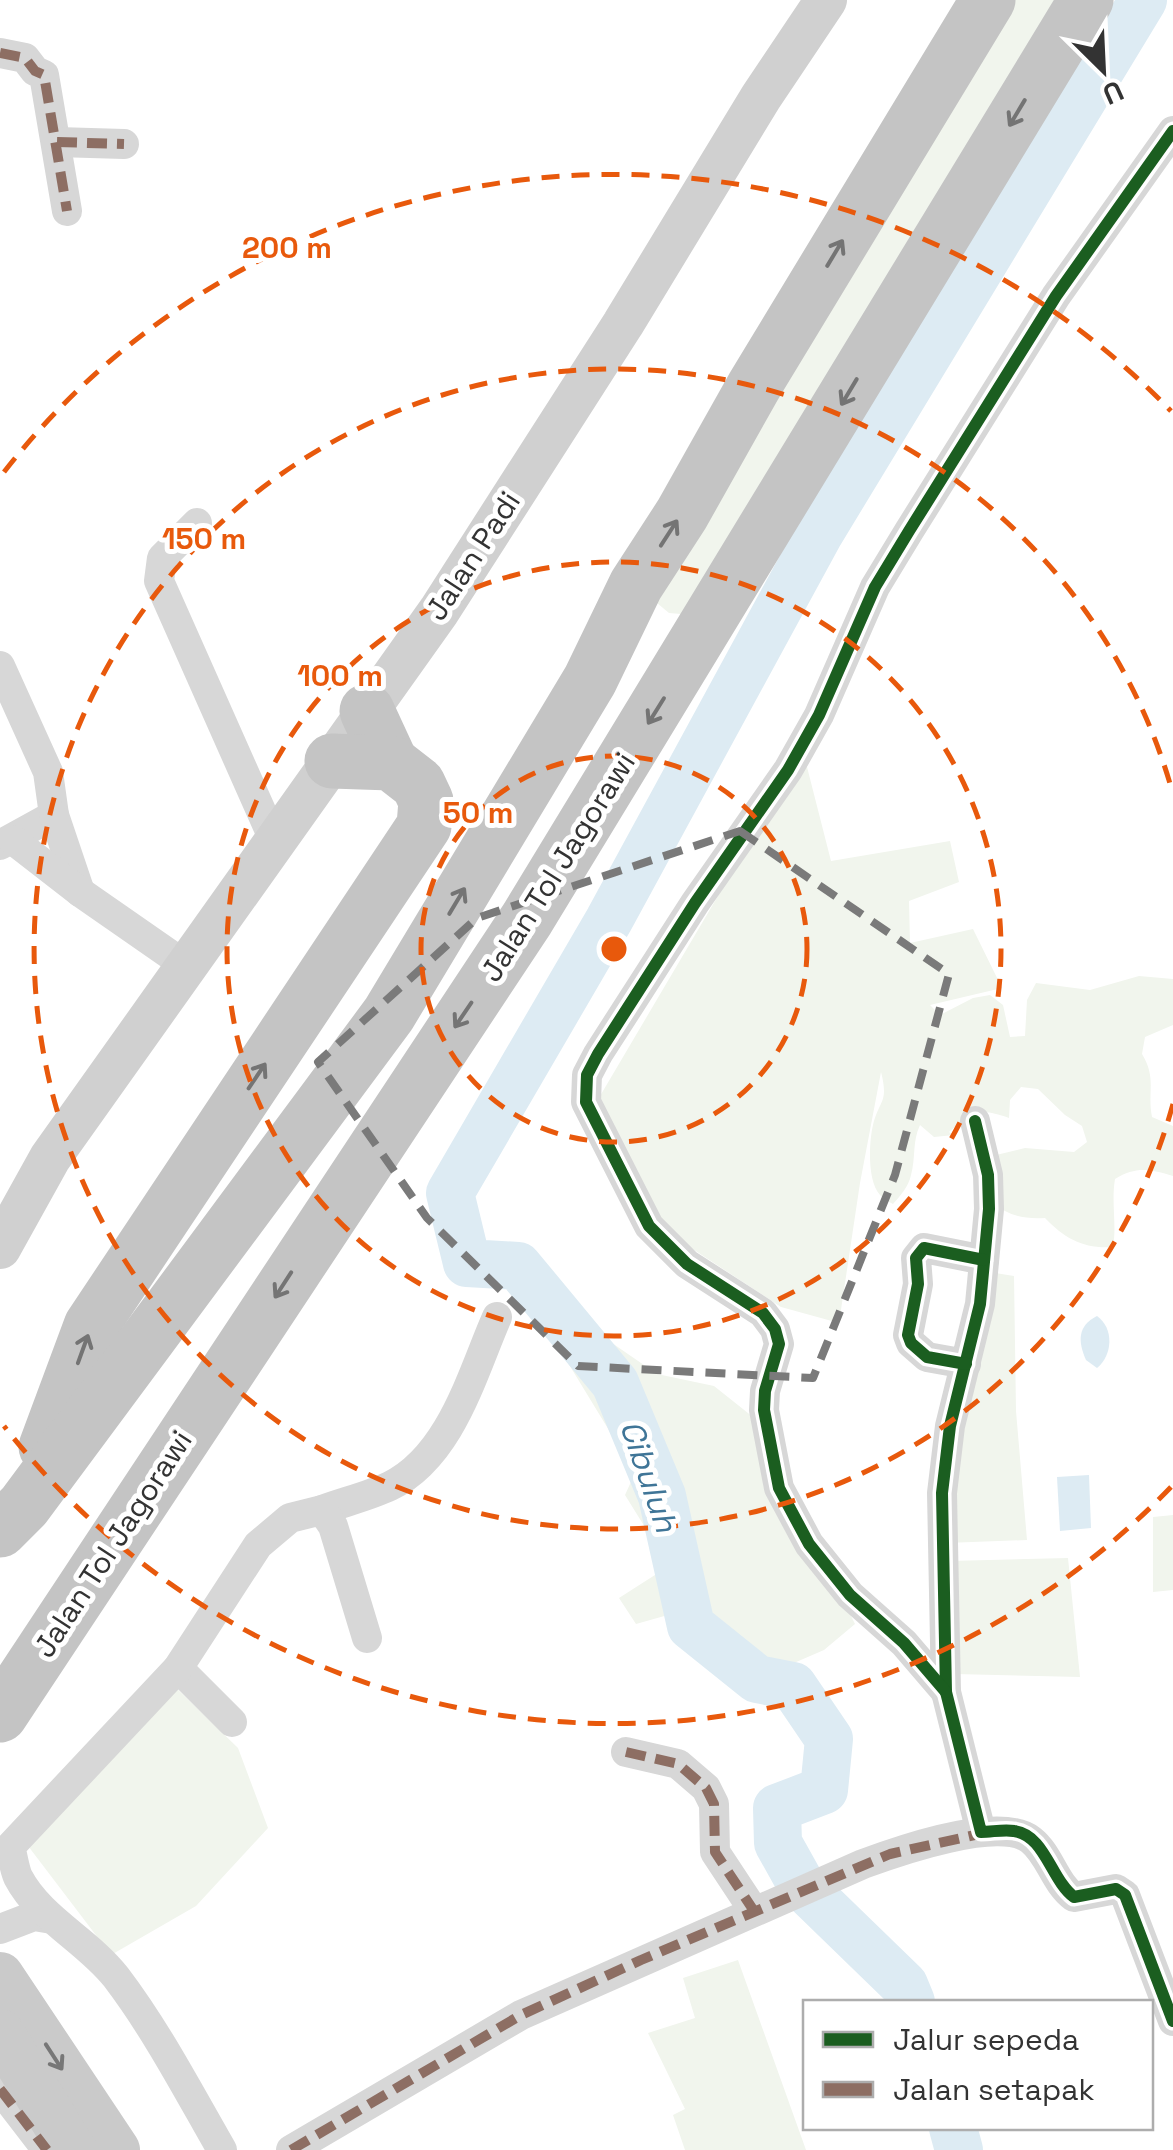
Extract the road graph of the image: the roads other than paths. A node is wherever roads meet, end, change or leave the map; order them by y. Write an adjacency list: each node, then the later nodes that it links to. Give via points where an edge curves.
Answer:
1 (826, 0): 13 (street, Jalan Padi, via 490,532)
2 (988, 0): 10 (highway, one-way to 2)
3 (1086, 0): 11 (highway, Jalan Tol Jagorawi, one-way to 11)
4 (0, 53): 6 (street, via 20,55 44,75)
5 (1173, 131): 30 (street, via 1056,296 900,545 788,770 586,1075 596,1127 649,1226 687,1264 763,1312 775,1329 779,1344 764,1410 779,1488 809,1544)
6 (57, 142): 7 (street); 8 (street)
7 (124, 144)
8 (67, 211)
9 (197, 522): 17 (street, via 162,558 159,581)
10 (636, 585): 11 (highway, via 636,607 670,636 690,639); 27 (highway, one-way to 10, via 388,1014 590,680)
11 (707, 628): 31 (highway, Jalan Tol Jagorawi, one-way to 31, via 527,919)
12 (0, 666): 16 (street, via 48,772)
13 (368, 711): 14 (street, Jalan Padi); 15 (highway)
14 (332, 761): 15 (highway); 17 (street, Jalan Padi)
15 (391, 762): 27 (highway, one-way to 15, via 91,1326 424,826 426,800 418,784)
16 (54, 815): 18 (street); 19 (street)
17 (274, 840): 20 (street, Jalan Padi)
18 (4, 848): 19 (street)
19 (80, 892): 20 (street)
20 (185, 966): 22 (street, Jalan Padi, via 50,1158)
21 (975, 1121): 23 (street, via 988,1176)
22 (4, 1236)
23 (984, 1260): 25 (street); 25 (street, via 924,1248 916,1258 910,1343 926,1357)
24 (498, 1316): 26 (street, via 445,1435 420,1464 392,1486)
25 (966, 1364): 30 (street, via 942,1493)
26 (322, 1510): 28 (street, via 333,1526); 29 (street, via 290,1518 258,1545)
27 (12, 1518)
28 (367, 1638)
29 (178, 1668): 32 (street); 35 (street, via 10,1847)
30 (946, 1692): 34 (street)
31 (0, 1715)
32 (232, 1722)
33 (626, 1752): 36 (street, via 678,1764 706,1788 714,1804 715,1852)
34 (981, 1832): 36 (street, via 890,1854); 40 (street, via 1014,1830 1032,1840 1074,1896 1116,1890 1125,1895)
35 (9, 1877): 37 (street)
36 (757, 1910): 47 (street, via 521,2015)
37 (52, 1919): 38 (street, via 34,1916); 46 (street, via 83,1942 144,2015)
38 (0, 1929)
39 (0, 1976): 45 (main road, one-way to 45)
40 (1173, 2021)
41 (0, 2033): 44 (main road)
42 (0, 2088): 43 (street)
43 (47, 2150)
44 (73, 2150)
45 (116, 2150)
46 (222, 2150)
47 (292, 2150)

